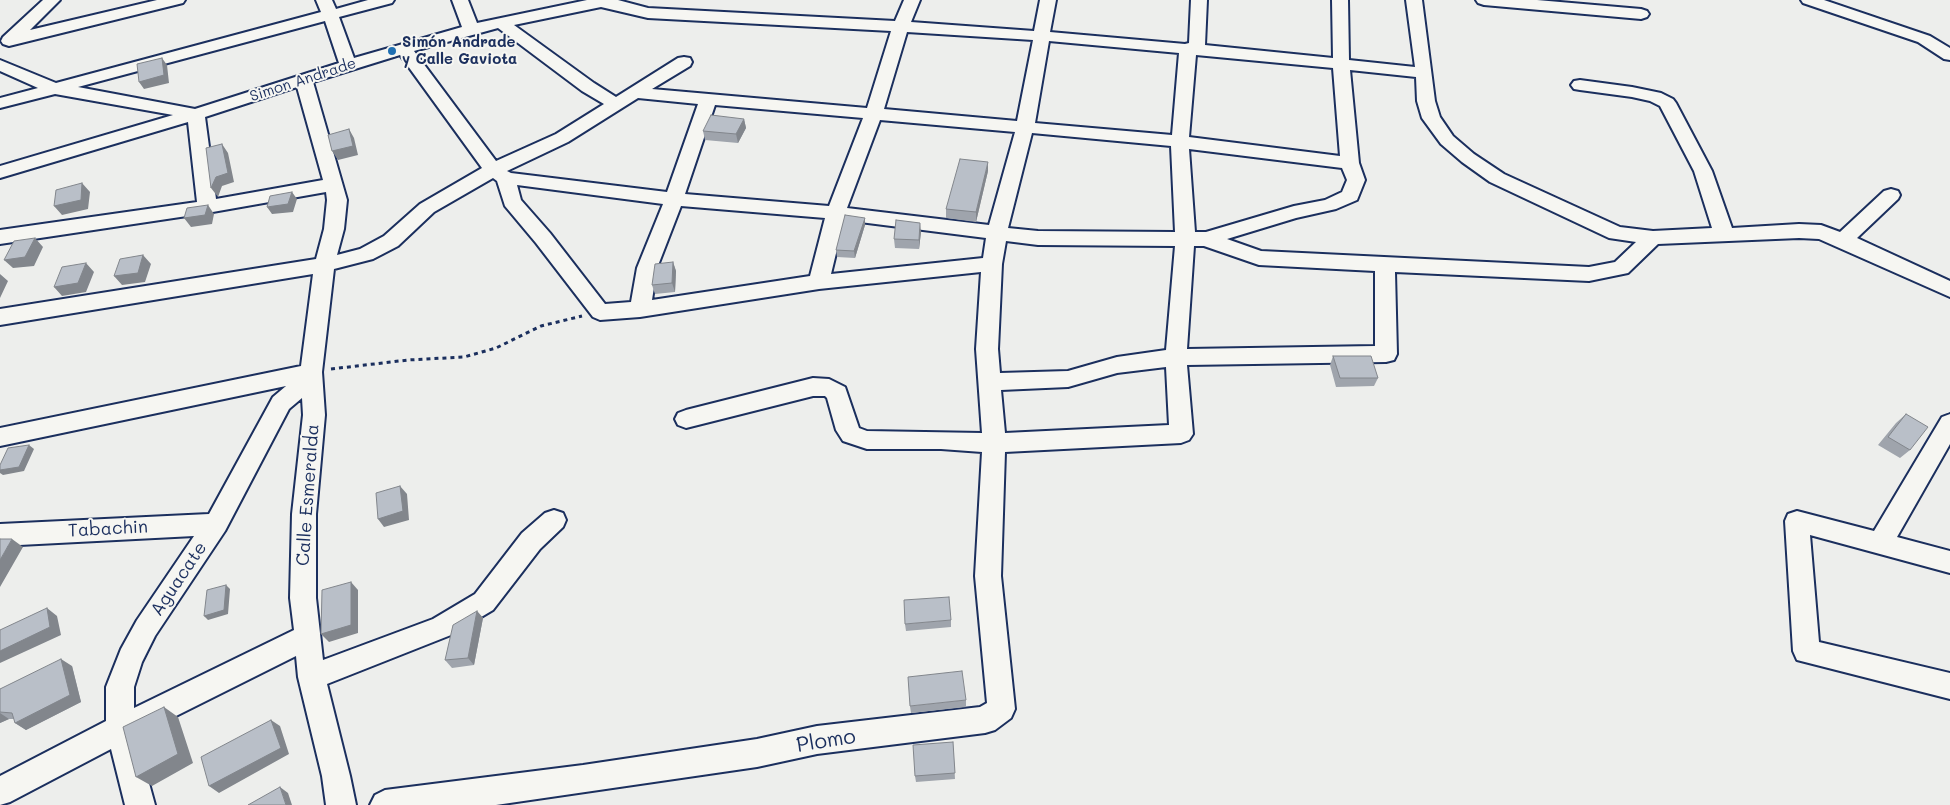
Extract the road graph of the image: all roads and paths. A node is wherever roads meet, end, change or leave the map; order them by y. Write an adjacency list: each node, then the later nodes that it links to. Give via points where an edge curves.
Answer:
1 (52, 0): 22 (street)
2 (178, 0): 22 (street)
3 (324, 0): 17 (street)
4 (386, 0): 17 (street)
5 (460, 0): 20 (street)
6 (912, 0): 19 (street)
7 (1048, 0): 21 (street)
8 (1199, 0): 23 (street)
9 (1340, 0): 27 (street)
10 (1414, 0): 30 (street)
11 (1484, 0): 14 (street)
12 (1809, 0): 25 (street, via 1915,36)
13 (606, 1): 18 (street, Simon Andrade); 19 (street, via 648,13)
14 (1526, 2): 15 (street)
15 (1617, 6): 16 (street)
16 (1641, 14)
17 (331, 16): 29 (street); 33 (street)
18 (500, 22): 20 (street, Simon Andrade); 37 (street)
19 (901, 26): 21 (street); 38 (street)
20 (472, 29): 24 (street, Simon Andrade)
21 (1042, 36): 23 (street); 40 (street)
22 (5, 45)
23 (1192, 49): 27 (street); 41 (street)
24 (405, 50): 29 (street, Simon Andrade); 44 (street)
25 (1950, 55)
26 (684, 62): 34 (street)
27 (1341, 63): 30 (street); 42 (street)
28 (0, 65): 33 (street)
29 (348, 65): 31 (street, Simon Andrade)
30 (1424, 73): 54 (street, via 1431,118 1446,140 1468,158 1497,178 1616,233)
31 (304, 80): 39 (street, Simon Andrade); 45 (street, Calle Esmeralda)
32 (1580, 85): 51 (street, via 1632,92 1667,103 1704,171)
33 (53, 88): 36 (street); 39 (street)
34 (636, 93): 35 (street); 37 (street)
35 (709, 98): 38 (street); 47 (street)
36 (0, 103)
37 (617, 105): 44 (street)
38 (874, 113): 40 (street); 49 (street)
39 (196, 114): 43 (street, Simon Andrade); 48 (street)
40 (1026, 127): 41 (street); 50 (street)
41 (1180, 142): 42 (street); 53 (street)
42 (1350, 163): 55 (street, via 1356,180 1350,196 1329,205 1294,212)
43 (0, 172)
44 (500, 174): 47 (street); 59 (street, via 427,208 391,241 366,254); 63 (street, via 512,202)
45 (334, 184): 48 (street); 59 (street, Calle Esmeralda, via 337,200 334,229)
46 (1891, 195): 56 (street)
47 (674, 199): 49 (street); 62 (street, via 647,268)
48 (207, 207): 52 (street)
49 (836, 213): 50 (street); 60 (street)
50 (997, 232): 53 (street, via 1038,238); 58 (street)
51 (1724, 234): 54 (street); 56 (street, via 1821,232)
52 (0, 237)
53 (1185, 238): 55 (street); 65 (street)
54 (1653, 238): 57 (street, via 1621,268 1589,274)
55 (1206, 239): 57 (street, via 1259,258)
56 (1843, 240): 61 (street)
57 (1385, 263): 65 (street, via 1386,354)
58 (992, 264): 60 (street); 67 (street, via 987,349)
59 (324, 265): 64 (street); 66 (street, Calle Esmeralda)
60 (818, 282): 62 (street)
61 (1950, 290)
62 (640, 309): 63 (street)
63 (600, 312): 66 (path, via 541,326 496,348 464,357 408,360)
64 (0, 317)
65 (1176, 357): 67 (street, via 1116,365 1068,379); 71 (street, via 1181,434)
66 (311, 374): 70 (street); 73 (street, Aguacate, via 281,402); 77 (street, Calle Esmeralda, via 314,416 304,514 303,598)
67 (989, 382): 71 (street)
68 (686, 419): 71 (street, via 813,387 829,388 837,394 847,430 859,438)
69 (1950, 423): 75 (street)
70 (0, 437)
71 (994, 443): 84 (street, Plomo, via 988,576 1001,709 985,720 817,740 757,753)
72 (554, 520): 78 (street, via 531,541 492,607)
73 (216, 524): 74 (street, Tabachin); 80 (street, Aguacate, via 146,628 130,658 120,687)
74 (0, 535)
75 (1880, 543): 76 (street); 79 (street, via 1797,521 1806,651)
76 (1950, 562)
77 (308, 637): 78 (street, Calle Esmeralda); 80 (street)
78 (312, 677): 83 (street, Calle Esmeralda)
79 (1950, 686)
80 (120, 729): 81 (street); 82 (street, Aguacate)
81 (0, 792)
82 (140, 805)
83 (341, 805)
84 (385, 805)

